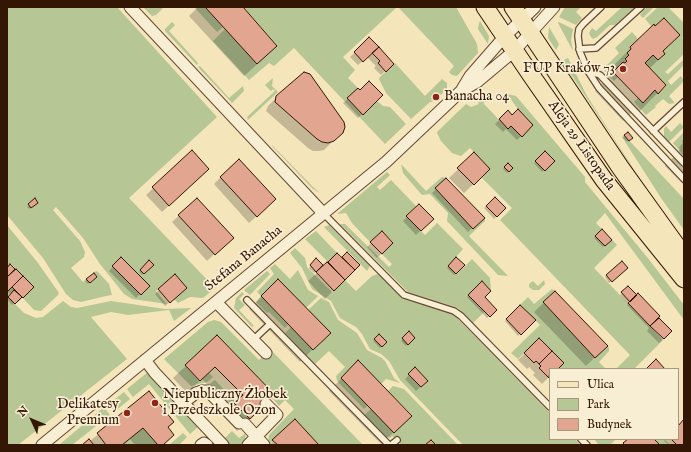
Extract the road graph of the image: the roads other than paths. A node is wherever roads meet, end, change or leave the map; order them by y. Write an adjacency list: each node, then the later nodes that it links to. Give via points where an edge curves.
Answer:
1 (130, 7): 18 (street)
2 (486, 7): 9 (main road, Aleja 29 Listopada)
3 (535, 7): 7 (street, Stefana Banacha)
4 (554, 7): 8 (street, Stefana Banacha)
5 (601, 7): 10 (lane, via 579,29)
6 (641, 7): 10 (lane, via 596,48)
7 (517, 13): 8 (main road, Aleja 29 Listopada); 9 (street, Stefana Banacha)
8 (531, 34): 11 (street, Stefana Banacha); 19 (main road, Aleja 29 Listopada, via 624,173)
9 (505, 36): 11 (main road, Aleja 29 Listopada); 13 (street, Stefana Banacha, via 470,76)
10 (579, 49): 12 (lane)
11 (514, 51): 13 (street, Stefana Banacha, via 497,67); 20 (main road, Aleja 29 Listopada, via 608,185)
12 (588, 70): 15 (lane, via 600,75); 17 (lane, via 599,88)
13 (461, 91): 18 (street, Stefana Banacha, via 386,162)
14 (684, 102): 15 (lane)
15 (653, 131): 16 (lane)
16 (684, 163)
17 (684, 179)
18 (324, 214): 22 (street, Stefana Banacha); 29 (lane, via 404,295 454,311 461,316)
19 (684, 256)
20 (684, 279)
21 (247, 300): 23 (lane)
22 (216, 302): 24 (street); 26 (street, Stefana Banacha)
23 (270, 324): 24 (lane); 37 (lane)
24 (253, 340): 25 (street)
25 (266, 353)
26 (145, 360): 27 (street); 32 (street, Stefana Banacha)
27 (183, 403): 31 (street, via 196,393 208,391); 35 (street)
28 (266, 404): 31 (street, via 277,415)
29 (549, 406)
30 (397, 440): 37 (lane)
31 (260, 441): 36 (street)
32 (42, 445)
33 (201, 445): 34 (street)
34 (207, 445)
35 (223, 445)
36 (248, 445)
37 (390, 445)

